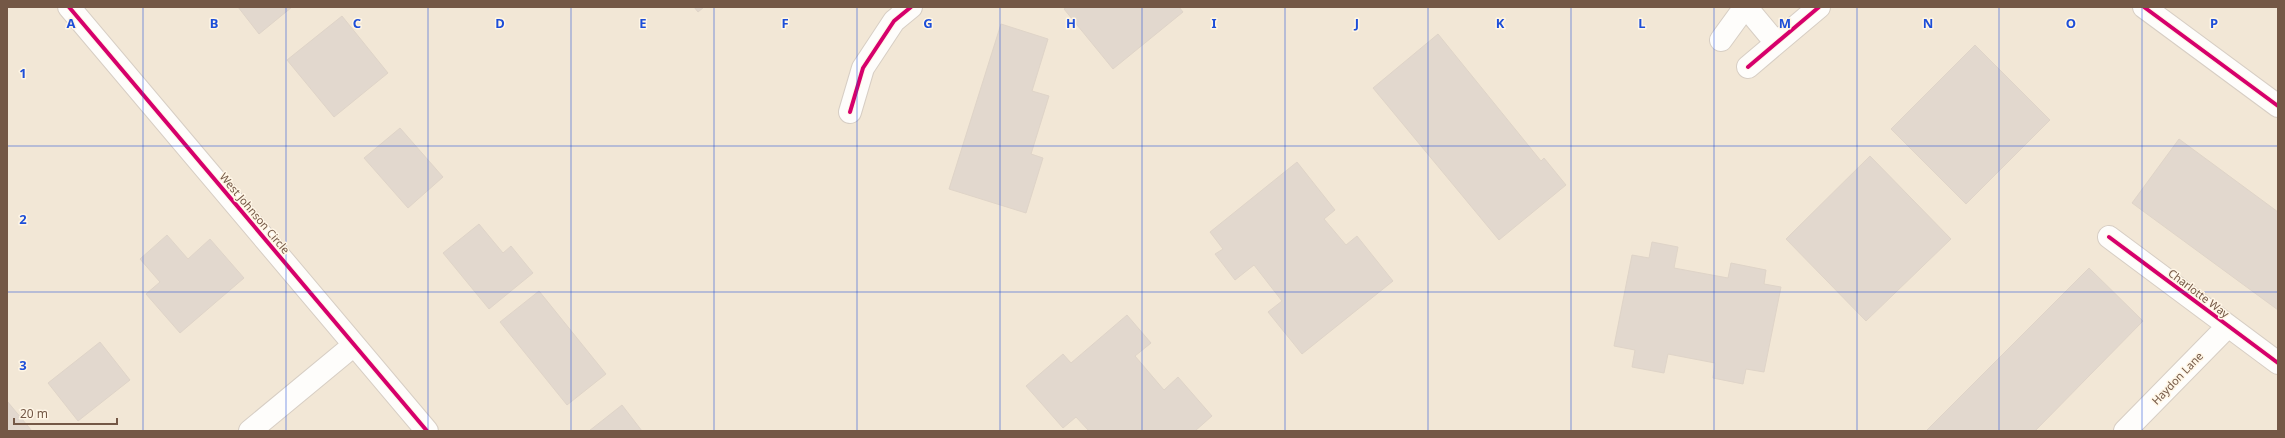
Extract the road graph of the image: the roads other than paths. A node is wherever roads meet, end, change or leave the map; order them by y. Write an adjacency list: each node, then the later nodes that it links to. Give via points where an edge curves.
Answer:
1 (69, 7): 13 (street, West Johnson Circle)
2 (912, 7): 10 (street, via 894,21 863,68)
3 (1746, 7): 6 (street); 7 (street)
4 (1819, 7): 7 (street)
5 (2144, 7): 9 (street)
6 (1720, 40)
7 (1776, 43): 8 (street)
8 (1748, 67)
9 (2278, 106)
10 (850, 112)
11 (2109, 237): 12 (street, Charlotte Way)
12 (2228, 326): 14 (street, Charlotte Way); 17 (street, Haydon Lane)
13 (354, 345): 15 (street); 16 (street, West Johnson Circle)
14 (2278, 363)
15 (250, 431)
16 (427, 431)
17 (2125, 431)

